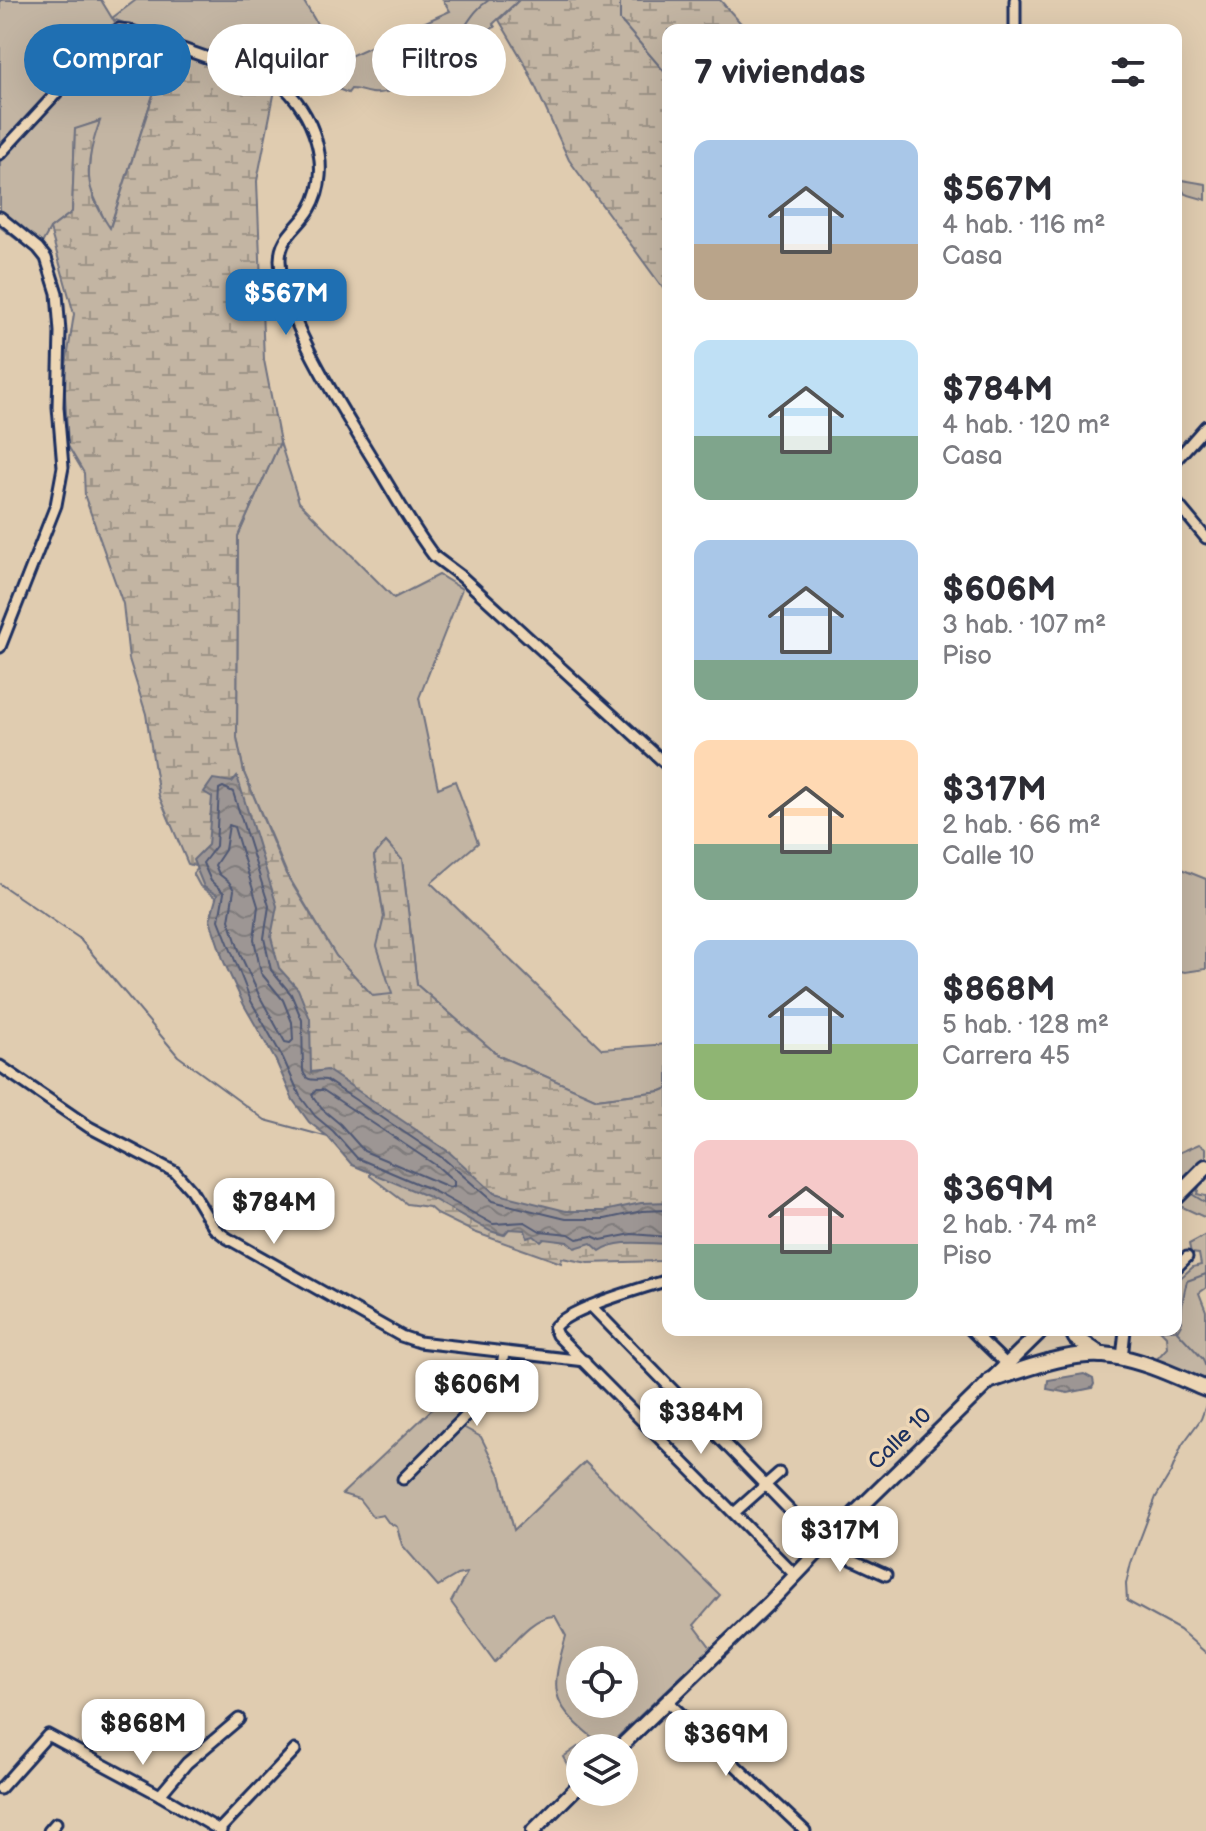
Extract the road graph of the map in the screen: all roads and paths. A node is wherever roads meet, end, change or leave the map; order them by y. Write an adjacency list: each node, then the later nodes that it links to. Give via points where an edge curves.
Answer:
1 (1015, 0): 2 (street)
2 (1015, 24)
3 (0, 154): 10 (street, via 119,29 288,90 311,124 319,172 311,208 281,247 282,278 323,376 434,556)
4 (0, 217): 9 (street, via 46,258 57,293 63,467 56,505)
5 (1206, 426): 6 (street)
6 (1182, 453)
7 (1182, 509): 8 (street)
8 (1206, 538)
9 (0, 647)
10 (662, 760)
11 (0, 1066): 22 (street, via 89,1127 175,1172 214,1228 296,1278 410,1340)
12 (1206, 1167): 13 (main road)
13 (1182, 1191)
14 (1187, 1257): 15 (street)
15 (1182, 1262)
16 (662, 1282): 17 (street)
17 (591, 1306): 25 (street, via 554,1328); 31 (street)
18 (977, 1336): 26 (street)
19 (1033, 1336): 26 (street, Calle 10)
20 (1075, 1336): 23 (main road)
21 (1124, 1336): 24 (street)
22 (504, 1353): 25 (street); 30 (street, via 495,1387)
23 (1101, 1355): 24 (main road); 27 (main road, via 1069,1357)
24 (1122, 1358): 28 (main road)
25 (585, 1361): 32 (street)
26 (1007, 1365): 27 (street, Calle 10)
27 (991, 1380): 33 (street, Calle 10)
28 (1206, 1389)
29 (779, 1473): 31 (street)
30 (403, 1479)
31 (766, 1485): 32 (street); 33 (street)
32 (734, 1513): 34 (street)
33 (828, 1542): 34 (street, Calle 10); 35 (street, via 851,1561)
34 (794, 1574): 36 (street, Calle 10)
35 (886, 1575)
36 (668, 1702): 38 (street, Calle 10); 45 (street)
37 (239, 1719): 41 (street, via 187,1763)
38 (634, 1734)
39 (295, 1750): 43 (street)
40 (0, 1789): 41 (street, via 48,1735)
41 (160, 1795): 43 (street)
42 (566, 1798): 44 (street)
43 (220, 1831)
44 (533, 1831)
45 (805, 1831)

